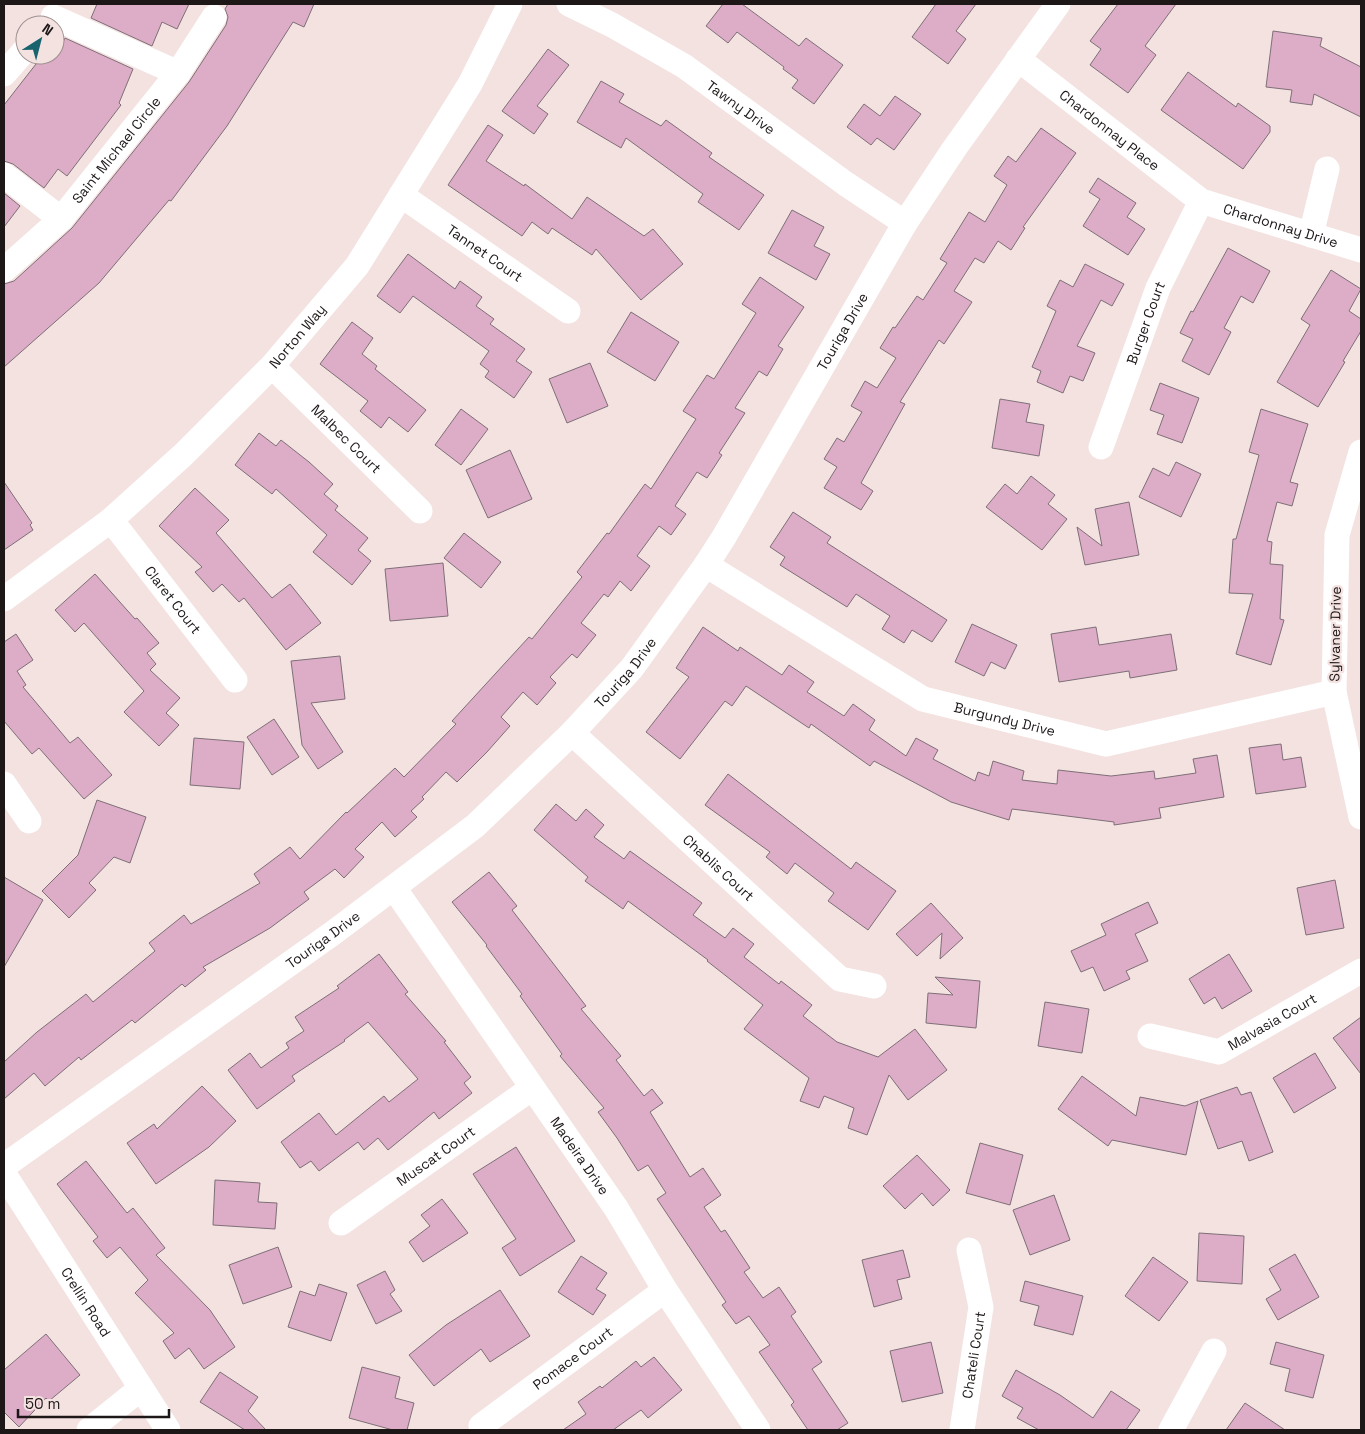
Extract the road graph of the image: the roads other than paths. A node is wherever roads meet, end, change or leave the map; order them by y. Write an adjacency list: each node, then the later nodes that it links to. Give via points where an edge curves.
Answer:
1 (510, 4): 12 (street, Norton Way, via 470,84)
2 (569, 4): 15 (street, Tawny Drive, via 684,66 846,184)
3 (1058, 4): 6 (street, Touriga Drive)
4 (214, 17): 8 (street, Saint Michael Circle)
5 (65, 21): 8 (street)
6 (1018, 59): 13 (street, Chardonnay Place); 15 (street, Touriga Drive)
7 (15, 61): 9 (street)
8 (178, 73): 14 (street, Saint Michael Circle)
9 (4, 74)
10 (1327, 169): 16 (street)
11 (4, 174): 14 (street)
12 (401, 196): 19 (street, Tannet Court); 20 (street, Norton Way, via 357,266)
13 (1201, 201): 16 (street, Chardonnay Drive); 21 (street, Burger Court, via 1158,288)
14 (61, 219): 18 (street, Saint Michael Circle)
15 (906, 223): 25 (street, Touriga Drive)
16 (1311, 235): 17 (street, Chardonnay Drive)
17 (1361, 250)
18 (4, 270)
19 (568, 311)
20 (272, 366): 23 (street, Malbec Court); 24 (street, Norton Way, via 184,454)
21 (1101, 447)
22 (1361, 452): 28 (street, Sylvaner Drive, via 1338,535)
23 (420, 511)
24 (111, 520): 26 (street, Norton Way); 27 (street, Claret Court)
25 (706, 565): 28 (street, Burgundy Drive, via 923,698 1106,744); 29 (street, Touriga Drive, via 632,668)
26 (4, 599)
27 (235, 680)
28 (1334, 692): 31 (street, Sylvaner Drive)
29 (572, 733): 33 (street, Touriga Drive, via 475,826); 35 (street, Chablis Court, via 840,979)
30 (4, 784): 32 (street)
31 (1361, 817)
32 (29, 821)
33 (394, 888): 37 (street, Madeira Drive); 38 (street, Touriga Drive)
34 (1361, 971): 36 (street, Malvasia Court, via 1219,1052)
35 (874, 986)
36 (1150, 1036)
37 (532, 1088): 40 (street, Muscat Court); 42 (street, Madeira Drive, via 616,1208)
38 (4, 1166)
39 (4, 1174): 44 (street, Crellin Road)
40 (341, 1223)
41 (969, 1250): 49 (street, Chateli Court, via 981,1307)
42 (665, 1290): 45 (street, Pomace Court); 48 (street, Madeira Drive)
43 (1214, 1351): 50 (street)
44 (140, 1389): 46 (street); 47 (street, Crellin Road)
45 (481, 1426)
46 (89, 1430)
47 (168, 1430)
48 (758, 1430)
49 (962, 1430)
50 (1170, 1430)

